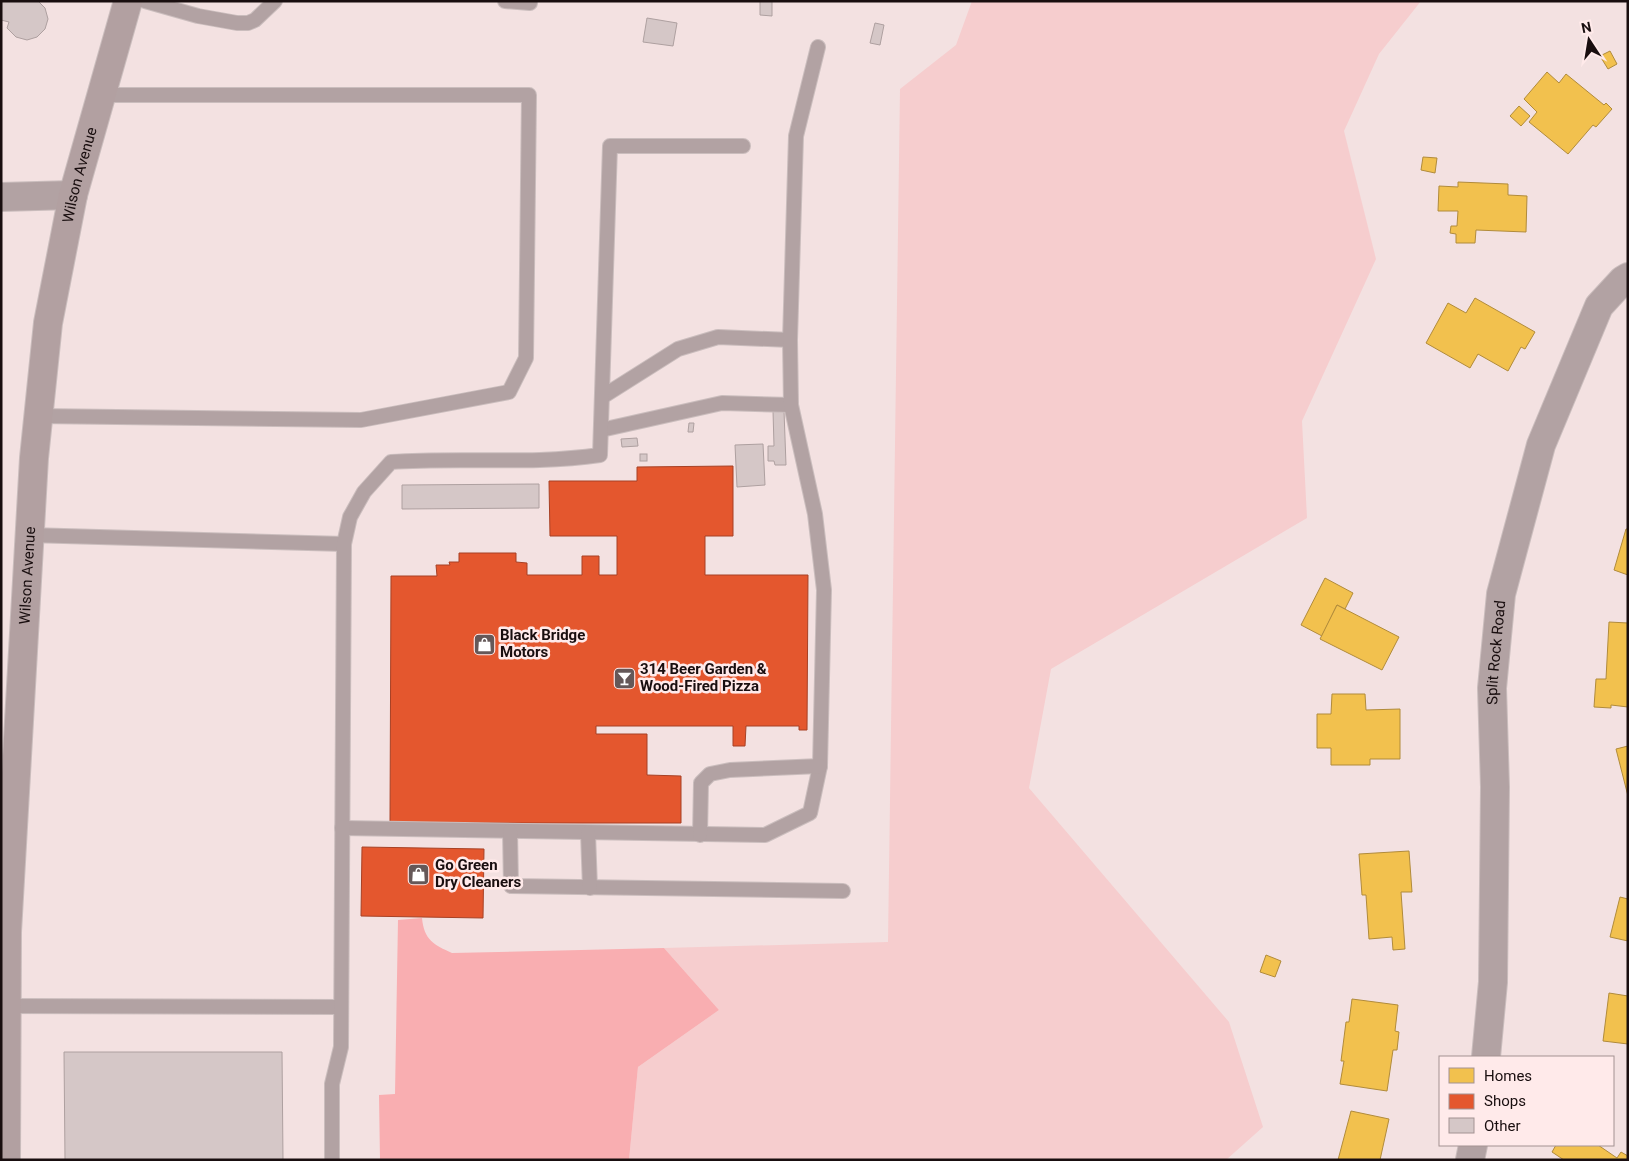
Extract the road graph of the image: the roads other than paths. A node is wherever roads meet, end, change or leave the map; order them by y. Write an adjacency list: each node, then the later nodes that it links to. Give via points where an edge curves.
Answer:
1 (128, 1): 7 (main road, Wilson Avenue)
2 (145, 1): 3 (lane, via 237,23 255,20)
3 (275, 1)
4 (505, 1): 5 (lane)
5 (530, 1)
6 (818, 47): 12 (lane, via 796,136)
7 (102, 95): 9 (main road, Wilson Avenue); 15 (lane, via 529,95 526,358 509,392 361,420)
8 (743, 146): 13 (lane, via 610,146)
9 (73, 195): 10 (street); 15 (main road, Wilson Avenue, via 48,323)
10 (1, 197)
11 (1628, 277): 29 (street, Split Rock Road, via 1599,306 1541,444 1501,594 1492,688 1495,787 1493,982)
12 (790, 340): 13 (lane, via 710,339 678,349); 14 (lane)
13 (602, 397): 16 (lane)
14 (791, 406): 16 (lane, via 722,403); 19 (lane, via 815,514 824,590)
15 (38, 416): 17 (main road, Wilson Avenue)
16 (601, 430): 18 (lane, via 600,455 567,460 391,462 364,492 350,517)
17 (29, 536): 18 (lane); 26 (main road, Wilson Avenue, via 7,932)
18 (344, 544): 20 (lane)
19 (820, 766): 23 (lane, via 810,813 765,835); 23 (lane, via 730,770 710,774 701,783)
20 (342, 828): 21 (lane); 27 (lane)
21 (510, 831): 22 (lane); 24 (lane, via 511,886)
22 (588, 833): 23 (lane); 24 (lane)
23 (700, 835)
24 (590, 888): 25 (lane)
25 (843, 891)
26 (6, 1006): 27 (lane); 28 (main road, Wilson Avenue)
27 (341, 1007): 32 (lane, via 341,1047 332,1084)
28 (3, 1034): 31 (main road, Wilson Avenue)
29 (1486, 1056)
30 (1473, 1146): 33 (street)
31 (6, 1160)
32 (332, 1160)
33 (1470, 1160)

